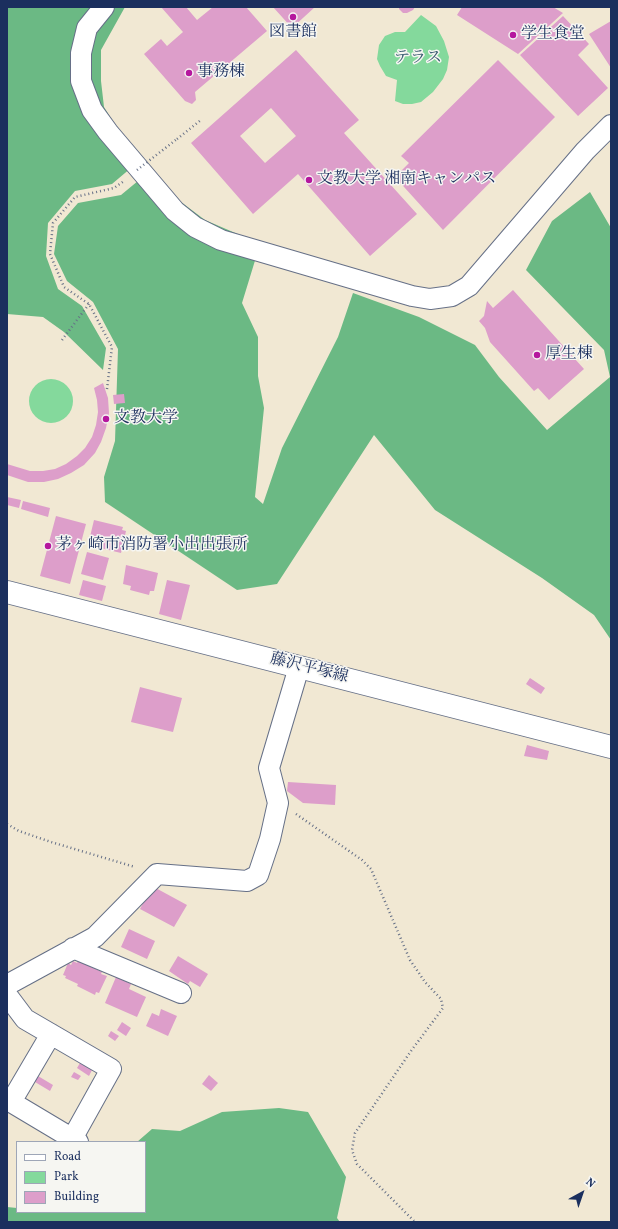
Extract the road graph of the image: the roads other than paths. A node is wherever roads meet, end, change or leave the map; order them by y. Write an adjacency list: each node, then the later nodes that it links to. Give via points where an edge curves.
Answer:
1 (104, 7): 2 (street, via 88,28 81,53 81,81 92,110 104,127 175,211 195,227 221,240 412,296 430,299 452,296 469,286 585,151)
2 (611, 125)
3 (7, 592): 4 (main road, 藤沢平塚線)
4 (299, 667): 5 (main road, 藤沢平塚線); 6 (street, via 269,768 278,801 270,839 258,875 247,881 157,874 94,937)
5 (611, 747)
6 (73, 948): 7 (street); 8 (street)
7 (7, 985)
8 (181, 993)
9 (7, 995): 10 (street, via 25,1019)
10 (51, 1034): 11 (street, via 111,1069); 11 (street, via 11,1102)
11 (75, 1140)

